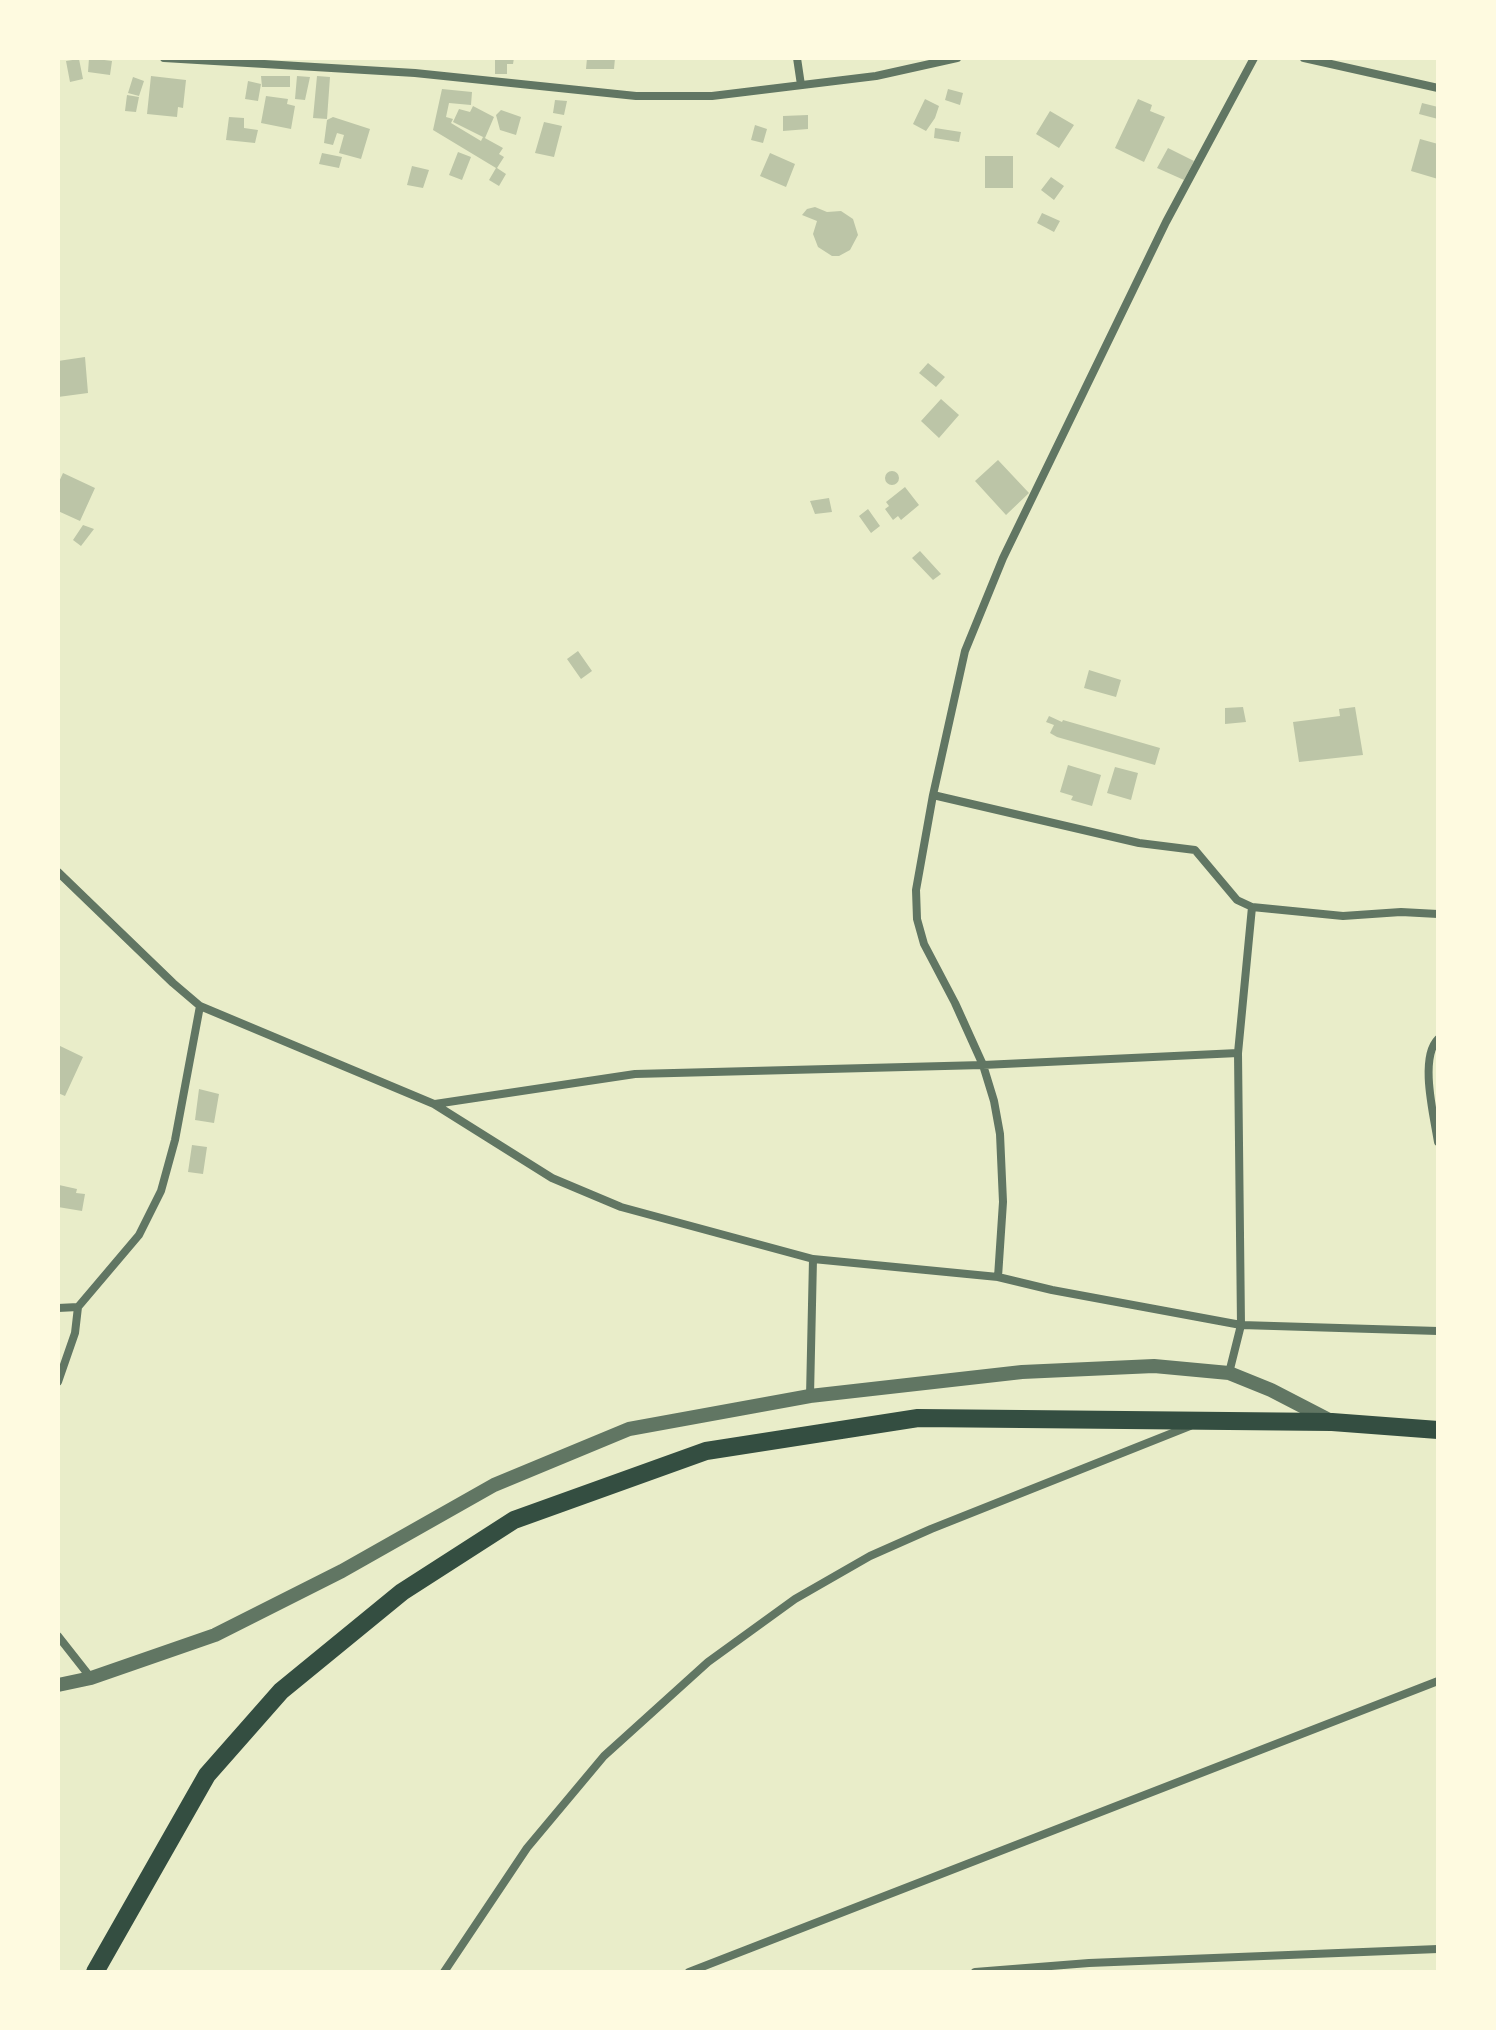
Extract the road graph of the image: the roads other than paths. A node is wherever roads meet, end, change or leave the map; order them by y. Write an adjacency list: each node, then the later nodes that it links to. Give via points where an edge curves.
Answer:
1 (164, 58): 6 (street, via 415,73 636,96 712,96)
2 (797, 58): 6 (street)
3 (957, 58): 6 (street)
4 (1254, 58): 8 (street, via 1166,222 1003,558 965,651)
5 (1304, 58): 7 (street)
6 (801, 85)
7 (1438, 88)
8 (933, 795): 10 (street, via 1139,843 1195,850 1237,900); 15 (street, via 916,890 917,919)
9 (58, 872): 12 (street)
10 (1252, 907): 11 (street, via 1343,916); 14 (street)
11 (1438, 914)
12 (200, 1006): 16 (street); 20 (street, via 161,1191 139,1235)
13 (1438, 1039): 17 (street, via 1430,1046 1428,1071)
14 (1238, 1053): 15 (street); 22 (street)
15 (983, 1065): 16 (street, via 635,1074); 19 (street, via 1002,1151)
16 (434, 1104): 18 (street, via 579,1190 621,1207)
17 (1438, 1142)
18 (813, 1259): 19 (street); 26 (street)
19 (998, 1277): 22 (street)
20 (78, 1307): 21 (street); 25 (street)
21 (58, 1308)
22 (1241, 1325): 23 (street); 24 (street)
23 (1438, 1331)
24 (1229, 1373): 26 (street, via 1154,1366 1022,1372); 28 (street)
25 (58, 1382)
26 (810, 1396): 31 (street, via 629,1429 494,1485 215,1635)
27 (1202, 1421): 28 (highway); 35 (highway, via 918,1418 706,1451 514,1520 402,1592 281,1691 207,1775); 36 (street, via 870,1556 783,1608 708,1662 604,1756 527,1848)
28 (1332, 1422): 29 (highway)
29 (1438, 1430)
30 (58, 1636): 31 (street)
31 (91, 1678): 33 (street)
32 (1438, 1681): 37 (street)
33 (58, 1685)
34 (1438, 1949): 38 (street)
35 (95, 1972)
36 (444, 1972)
37 (689, 1972)
38 (975, 1972)

